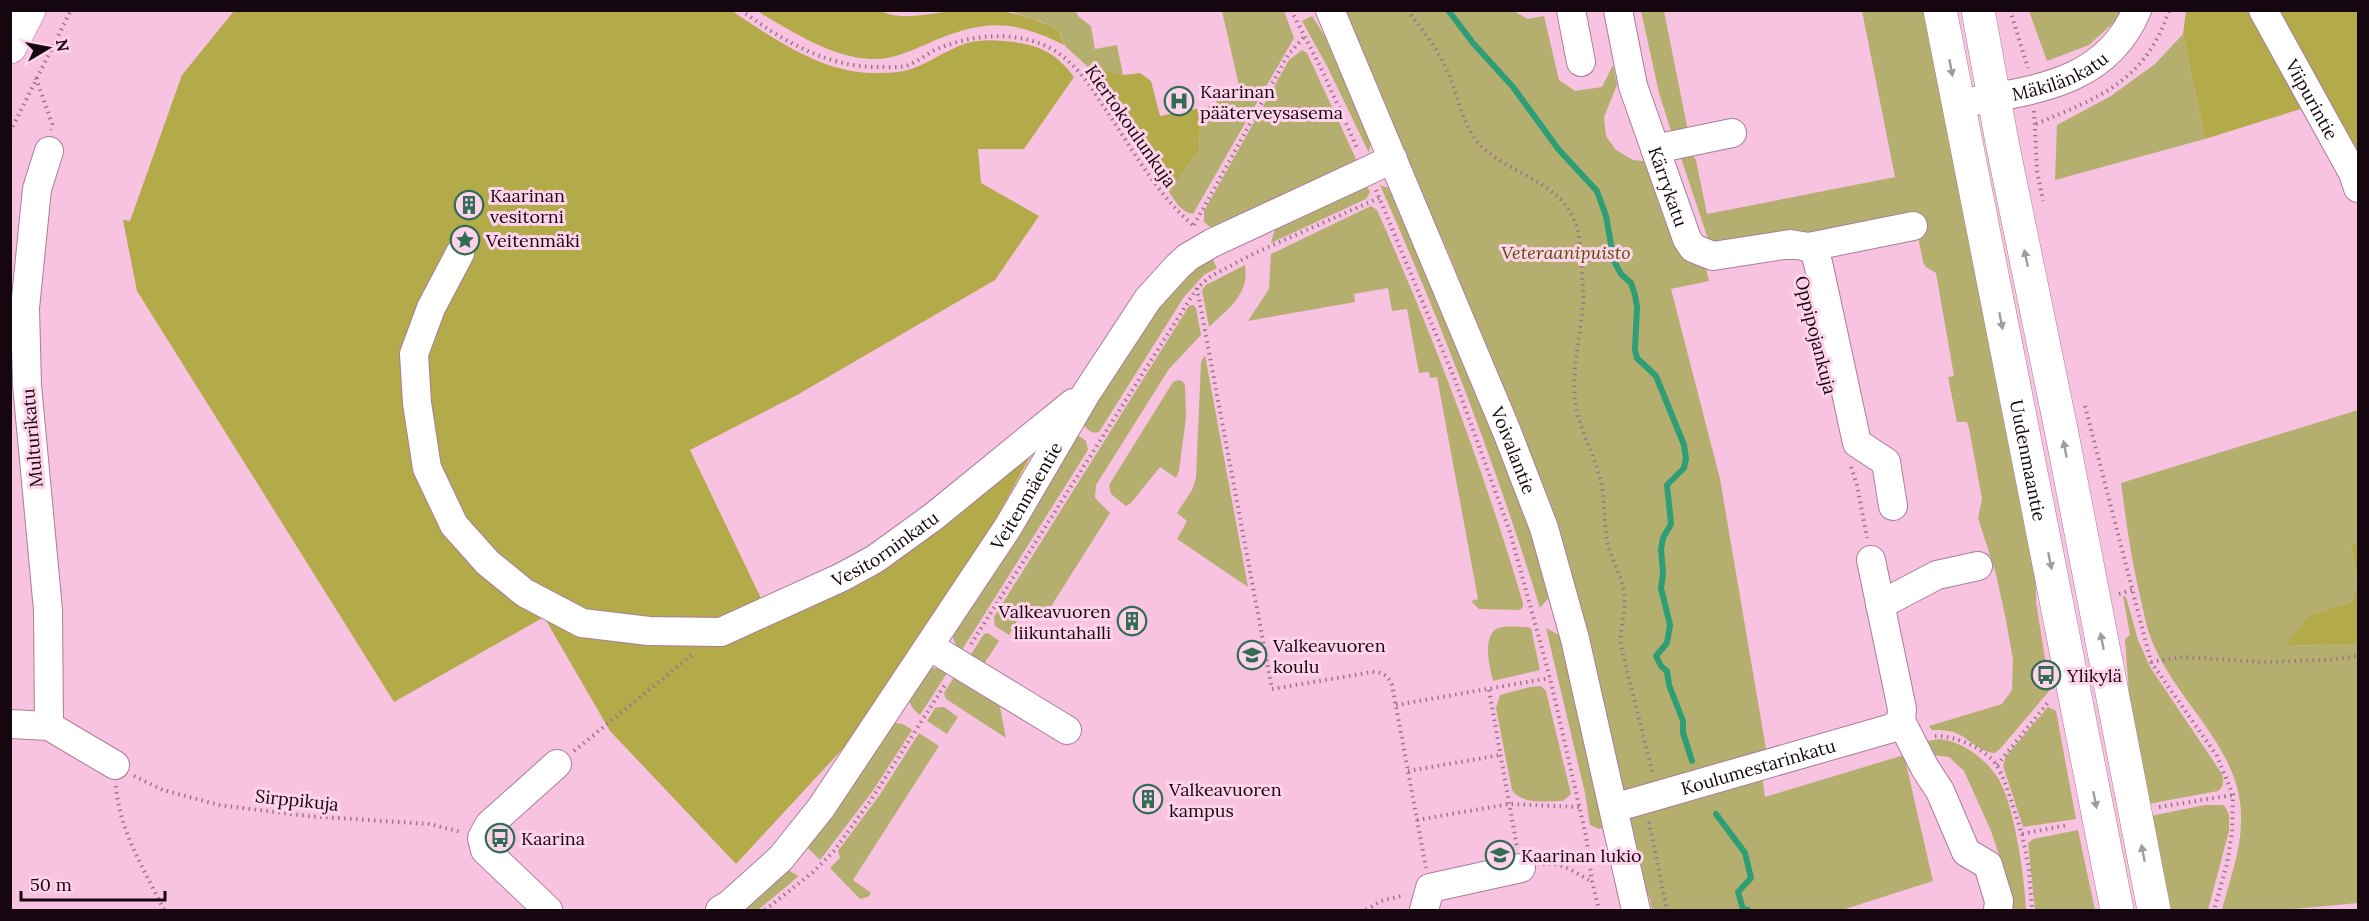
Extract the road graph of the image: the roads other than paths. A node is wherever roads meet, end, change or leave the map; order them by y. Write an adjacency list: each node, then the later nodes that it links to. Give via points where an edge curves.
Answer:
1 (29, 10): 9 (main road)
2 (1330, 10): 16 (street, Voivalantie)
3 (1571, 10): 10 (street)
4 (1618, 10): 14 (street, Kärrykatu, via 1633,86)
5 (1940, 10): 12 (main road, Uudenmaantie, one-way to 12)
6 (1978, 10): 11 (main road, Uudenmaantie)
7 (2137, 10): 11 (street, Mäkilänkatu, via 2121,40 2099,63 2055,83)
8 (2263, 10): 17 (street, Viipurintie)
9 (10, 47)
10 (1581, 62)
11 (1996, 97): 12 (street, Mäkilänkatu); 41 (main road, Uudenmaantie, one-way to 11)
12 (1958, 104): 40 (main road, Uudenmaantie, one-way to 40)
13 (1732, 133): 14 (street)
14 (1655, 148): 19 (street, Kärrykatu, via 1693,248 1713,256 1790,244)
15 (49, 152): 29 (street, Multurikatu, via 37,189 26,308 27,385 48,609)
16 (1393, 159): 21 (street, Veitenmäentie, via 1188,257 1148,299); 33 (street, Voivalantie, via 1544,528 1575,639)
17 (2358, 188)
18 (1913, 226): 19 (street, Kärrykatu)
19 (1809, 247): 22 (street, via 1819,267 1854,454 1886,462)
20 (460, 253): 21 (street, Vesitorninkatu, via 431,308 414,354 428,468 454,525 488,563 525,593 582,623 649,632 721,632 842,577 875,559 933,517)
21 (1087, 392): 26 (street, Veitenmäentie, via 1008,527)
22 (1893, 506)
23 (1871, 560): 25 (street)
24 (1978, 566): 25 (street, via 1937,575)
25 (1880, 605): 27 (street, via 1902,709)
26 (929, 646): 30 (street); 37 (street, Veitenmäentie, via 821,808 781,858)
27 (1901, 721): 33 (street, Koulumestarinkatu, via 1892,728); 39 (street, via 1940,792 1966,852 1988,865)
28 (10, 724): 29 (street)
29 (49, 726): 32 (street)
30 (1067, 730)
31 (557, 764): 36 (street, via 489,825 482,838 484,850)
32 (115, 765)
33 (1614, 808): 38 (street, Voivalantie)
34 (1521, 868): 35 (street)
35 (1427, 899)
36 (548, 910)
37 (720, 910)
38 (1635, 910)
39 (1998, 910)
40 (2117, 910)
41 (2154, 910)

